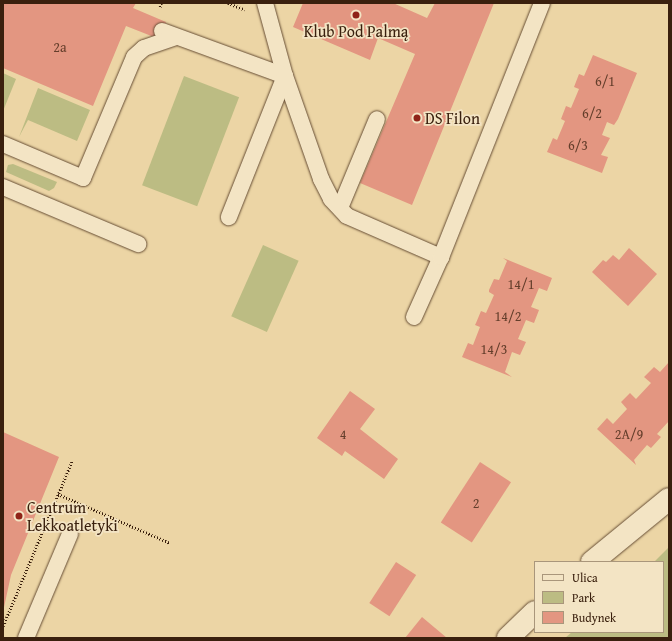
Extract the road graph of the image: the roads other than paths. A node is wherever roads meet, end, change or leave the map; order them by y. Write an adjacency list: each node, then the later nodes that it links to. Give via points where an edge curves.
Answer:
1 (265, 3): 3 (lane)
2 (542, 3): 10 (lane)
3 (285, 76): 5 (lane, via 169,34 144,48 134,57 83,178); 7 (lane, via 321,180 331,199); 8 (lane)
4 (376, 119): 7 (lane)
5 (4, 146)
6 (3, 188): 9 (lane)
7 (340, 208): 10 (lane, via 346,216)
8 (229, 217)
9 (138, 244)
10 (441, 257): 11 (lane)
11 (414, 317)
12 (669, 499): 14 (street)
13 (70, 534): 16 (lane)
14 (593, 561)
15 (534, 613): 17 (street)
16 (26, 638)
17 (508, 638)

